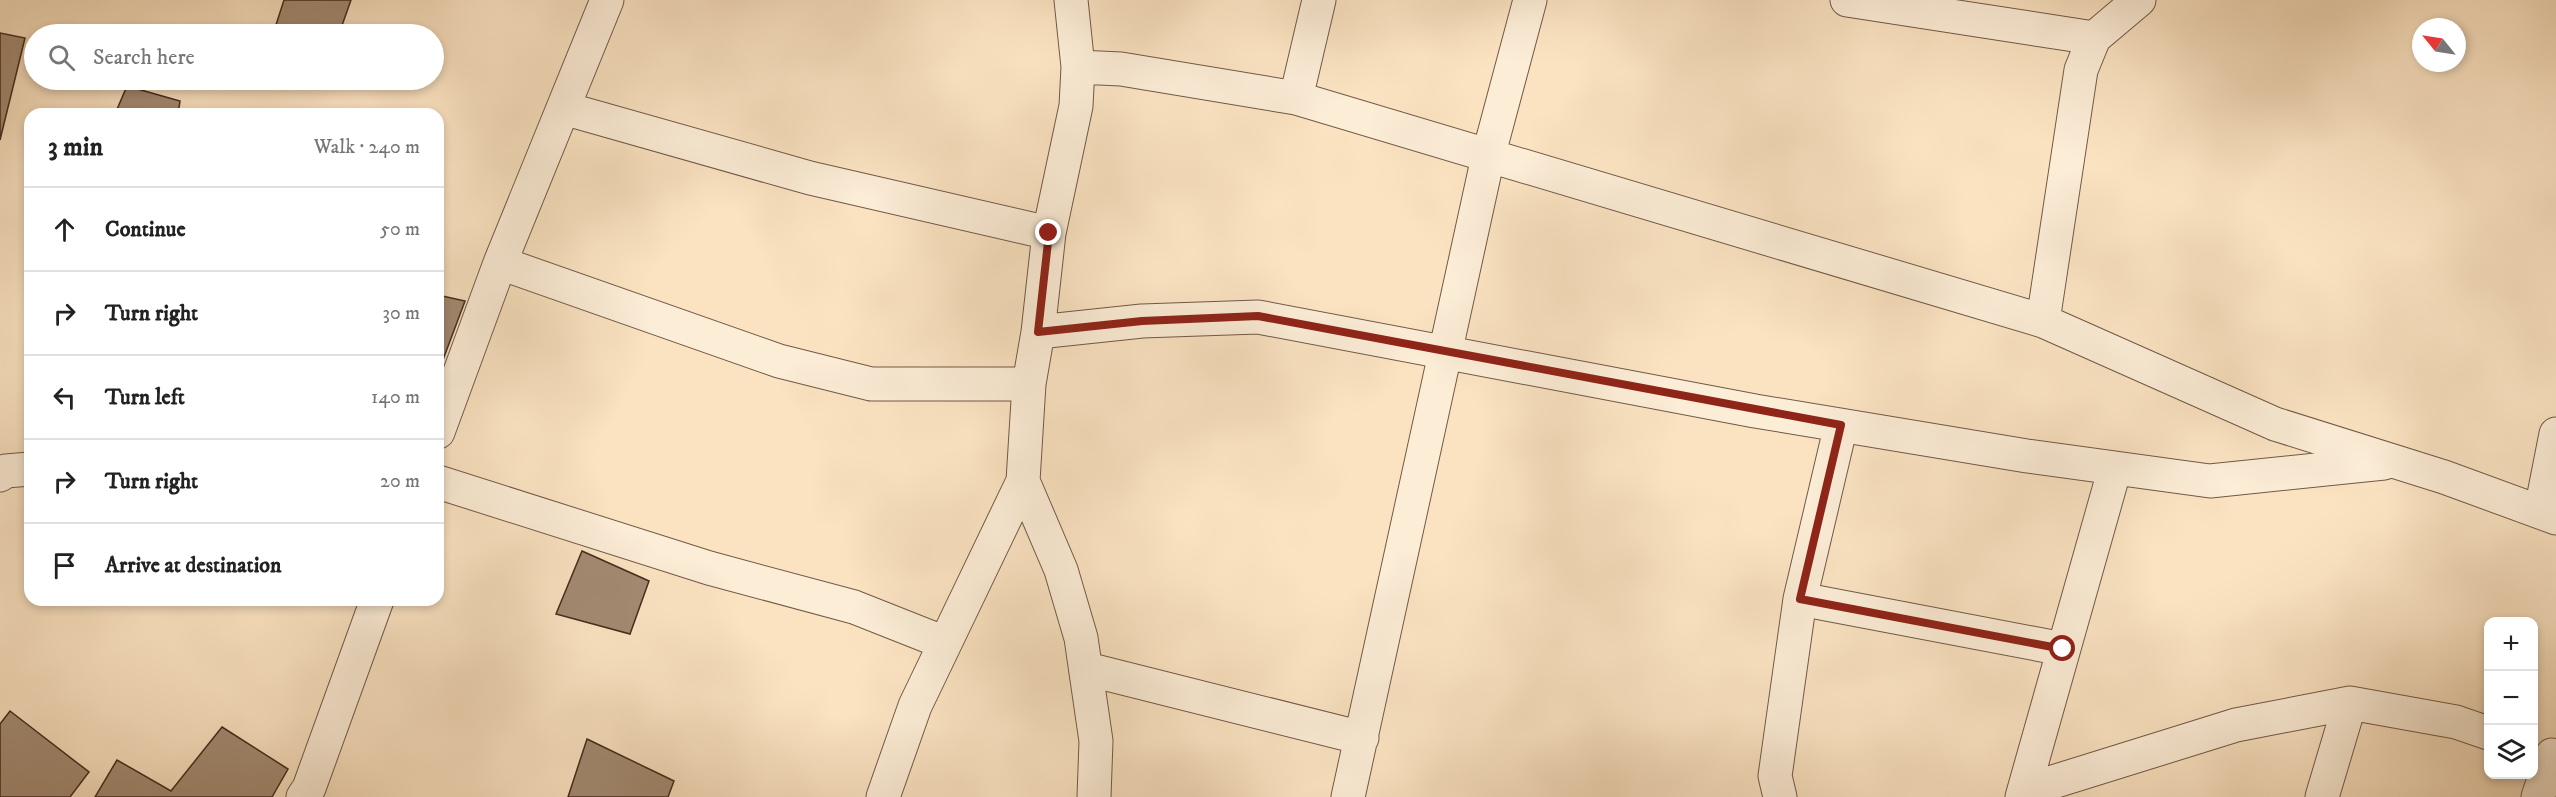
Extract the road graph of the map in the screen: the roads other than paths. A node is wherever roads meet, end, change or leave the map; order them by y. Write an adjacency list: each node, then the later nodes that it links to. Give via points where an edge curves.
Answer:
1 (607, 0): 10 (street)
2 (1071, 0): 8 (street)
3 (1319, 0): 9 (street)
4 (1530, 0): 11 (street)
5 (1847, 0): 7 (street)
6 (2139, 0): 7 (street)
7 (2094, 38): 14 (street, via 2081,70)
8 (1078, 67): 9 (street, via 1121,69); 12 (street, via 1076,106)
9 (1296, 98): 11 (street)
10 (563, 108): 12 (street, via 810,178); 13 (street)
11 (1488, 158): 14 (street); 16 (street)
12 (1049, 233): 15 (street)
13 (500, 262): 17 (street, via 779,361 871,384); 18 (street)
14 (2043, 321): 21 (street, via 2275,424)
15 (1038, 332): 16 (street, via 1142,321 1258,316); 17 (street)
16 (1447, 354): 19 (street); 35 (street, via 1400,552)
17 (1029, 384): 25 (street)
18 (444, 416)
19 (1841, 425): 22 (street); 28 (street)
20 (2556, 434): 27 (street)
21 (2395, 462): 22 (street, via 2210,482); 27 (street)
22 (2115, 468): 31 (street)
23 (24, 470): 24 (street)
24 (0, 475)
25 (1023, 481): 30 (street); 32 (street, via 1060,570)
26 (444, 484): 30 (street, via 709,568 854,607)
27 (2548, 514)
28 (1800, 599): 31 (street); 42 (street, via 1775,776)
29 (375, 606): 37 (street)
30 (945, 643): 39 (street, via 915,706)
31 (2063, 649): 38 (street)
32 (1087, 669): 35 (street); 40 (street, via 1096,741)
33 (2350, 703): 34 (street, via 2456,722); 38 (street, via 2236,725); 43 (street)
34 (2484, 732)
35 (1362, 738): 41 (street)
36 (2547, 754): 44 (street)
37 (309, 794)
38 (2023, 794)
39 (883, 797)
40 (1094, 797)
41 (1348, 797)
42 (1780, 797)
43 (2322, 797)
44 (2538, 797)

